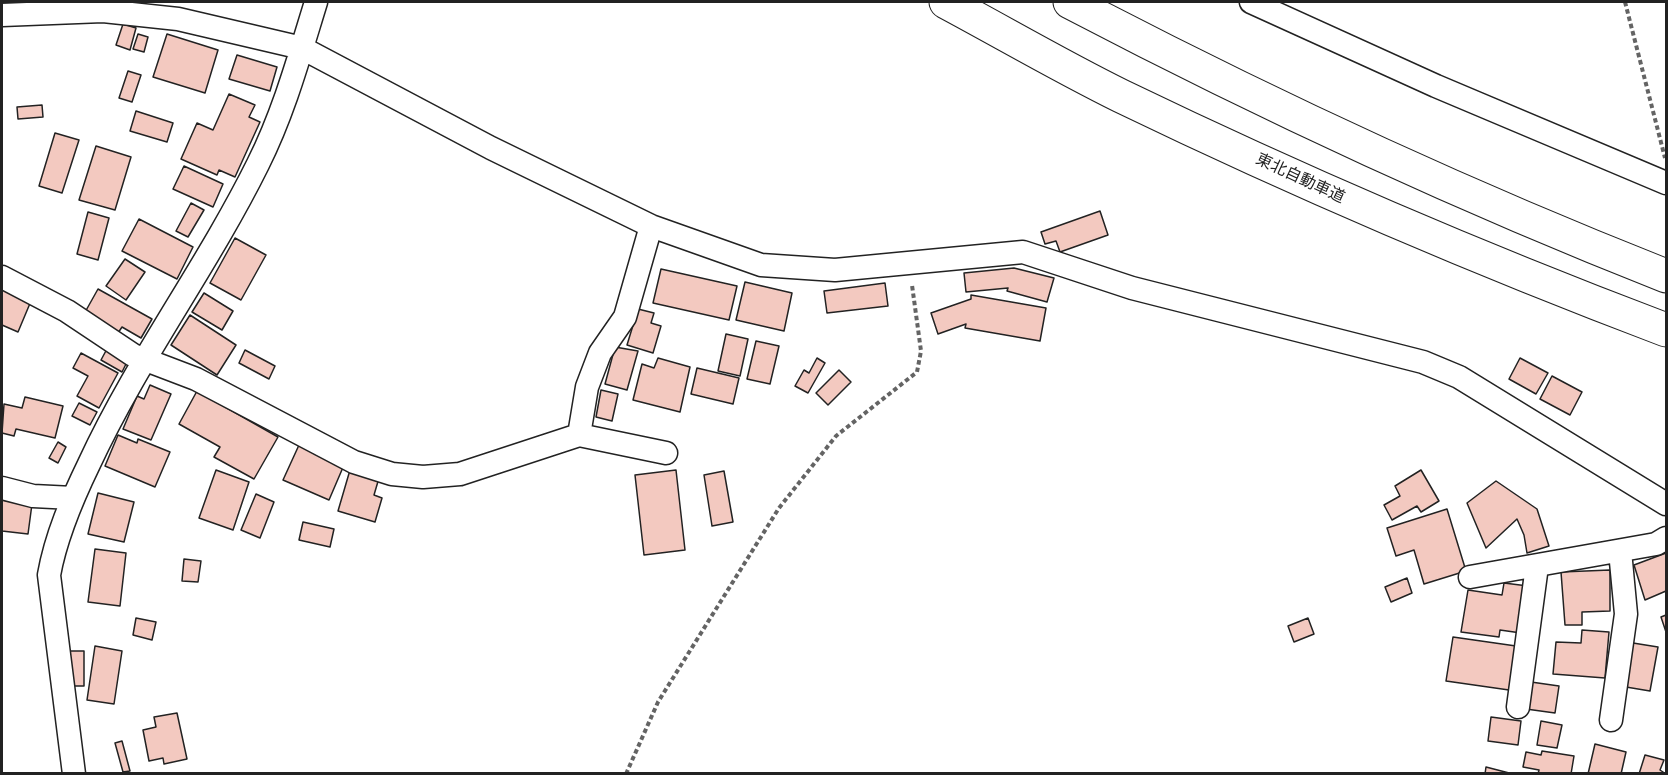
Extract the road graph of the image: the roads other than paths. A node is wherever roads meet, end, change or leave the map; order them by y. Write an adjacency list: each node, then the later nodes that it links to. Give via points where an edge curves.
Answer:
1 (316, 2): 7 (street)
2 (946, 2): 12 (highway, 東北自動車道, via 1119,95 1339,197)
3 (1070, 2): 10 (highway, via 1364,147)
4 (1251, 2): 8 (street, via 1436,86)
5 (104, 6): 6 (street); 7 (street)
6 (2, 15)
7 (302, 48): 9 (street, via 491,148); 13 (street, via 289,94 258,164)
8 (1662, 181)
9 (651, 226): 14 (street, via 625,317 600,353 587,387); 18 (street, via 760,265 835,270 1023,252 1132,288 1424,363 1459,376)
10 (1666, 276)
11 (2, 277): 13 (street)
12 (1666, 330)
13 (146, 359): 14 (street, via 196,379 354,462 392,474 460,474); 17 (street, via 112,414)
14 (579, 435): 15 (street)
15 (666, 453)
16 (2, 488): 17 (street, via 33,496)
17 (73, 498): 25 (street, via 49,575)
18 (1666, 504)
19 (1666, 538): 20 (street, via 1656,544)
20 (1620, 551): 21 (street); 24 (street, via 1626,614)
21 (1537, 566): 22 (street); 23 (street)
22 (1470, 577)
23 (1518, 707)
24 (1611, 720)
25 (74, 774)

